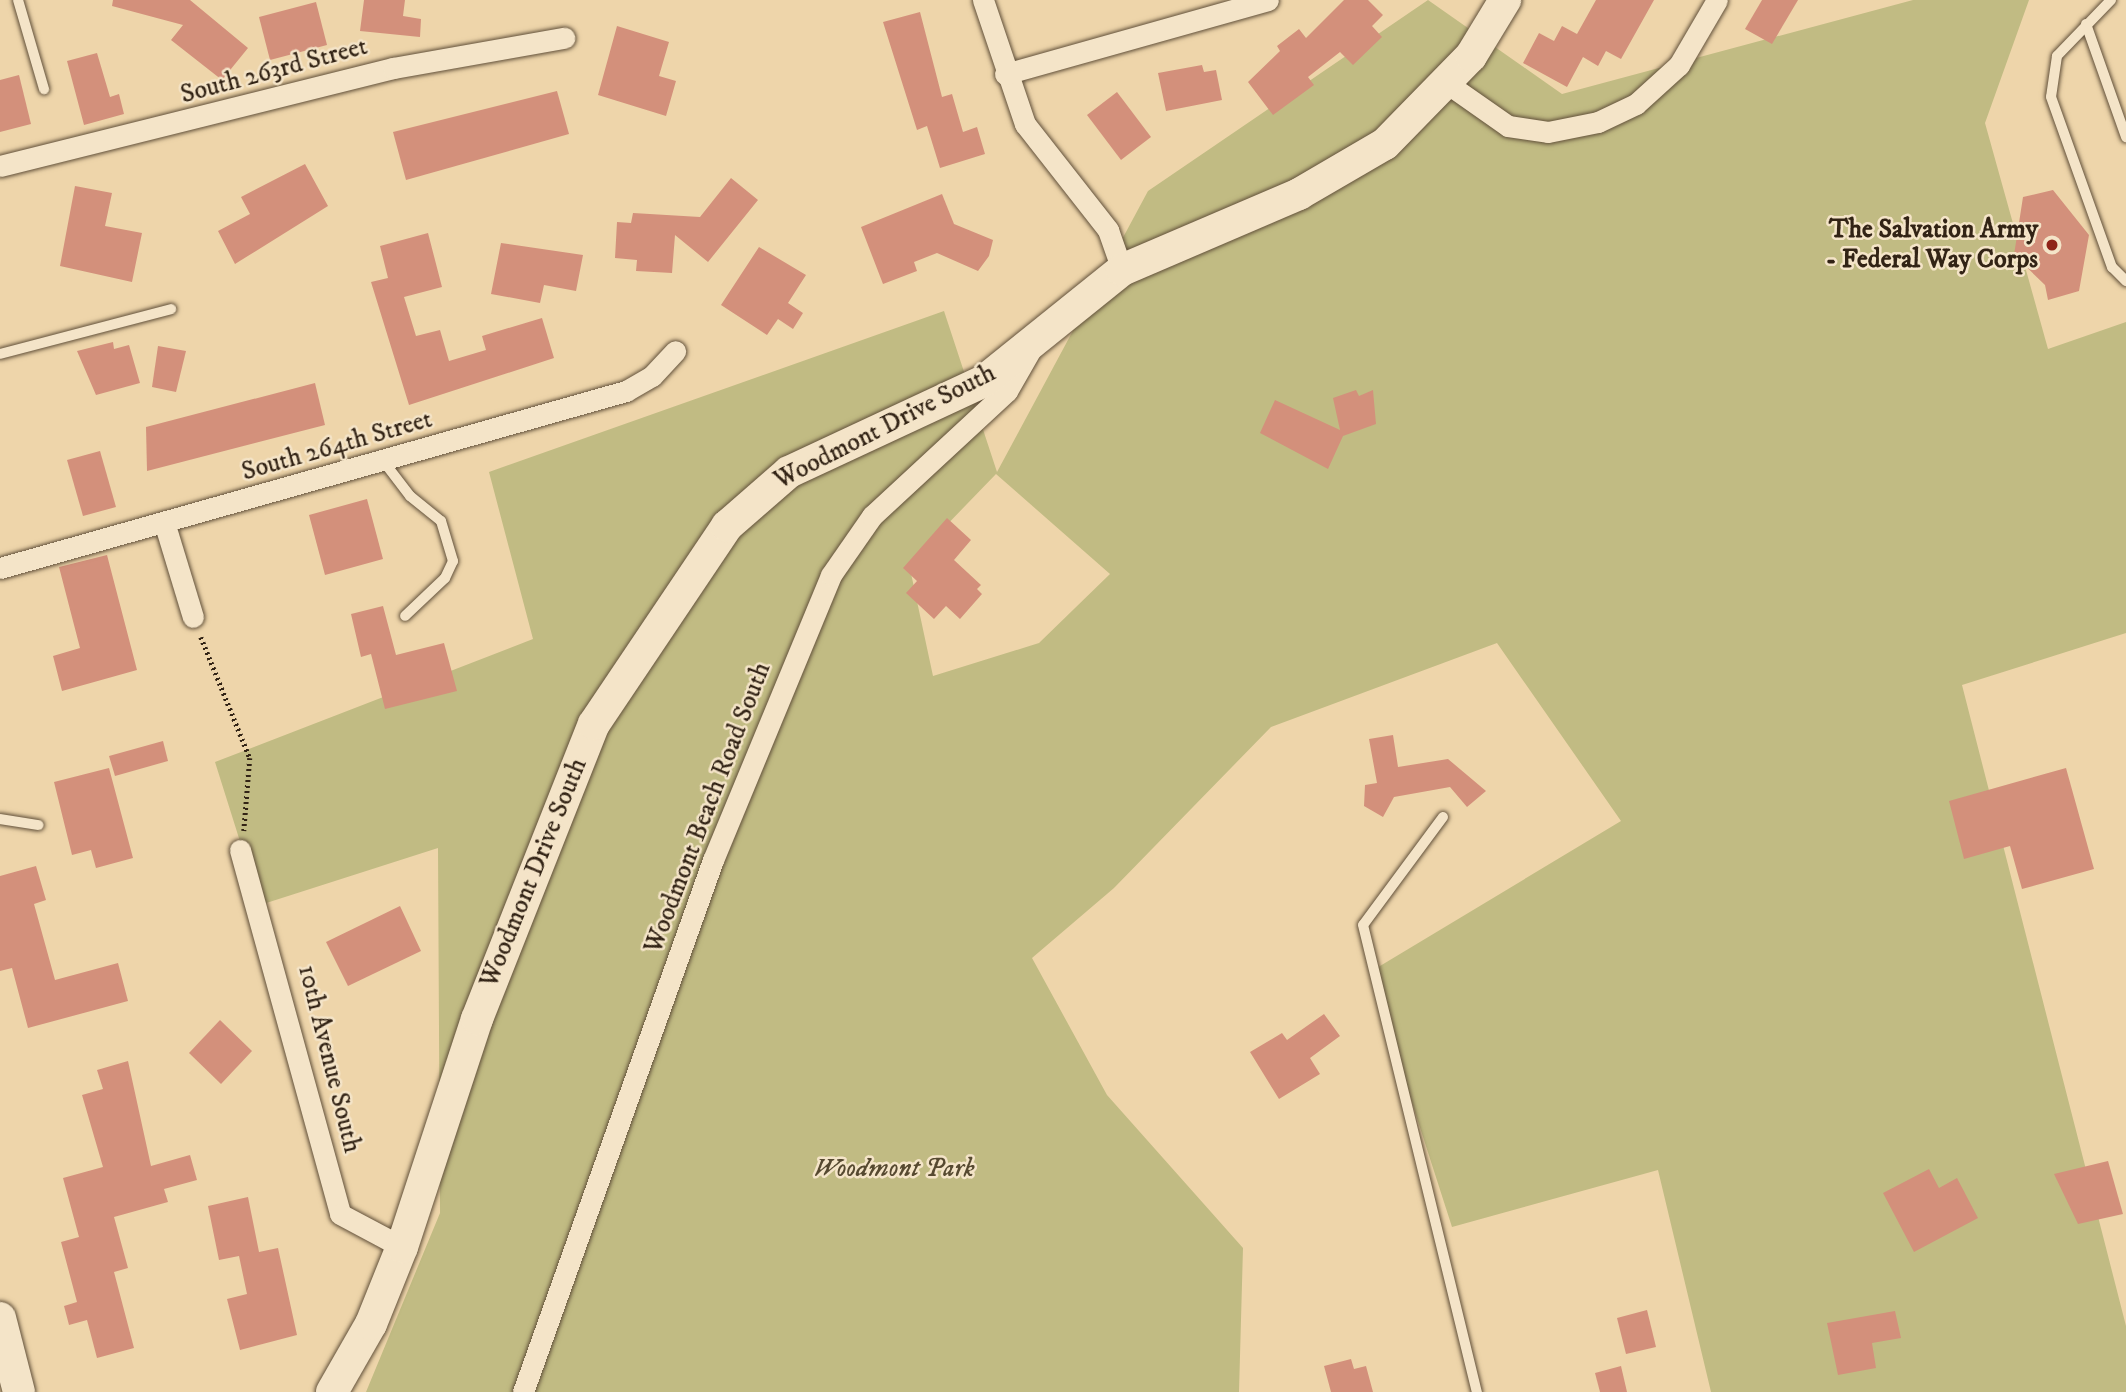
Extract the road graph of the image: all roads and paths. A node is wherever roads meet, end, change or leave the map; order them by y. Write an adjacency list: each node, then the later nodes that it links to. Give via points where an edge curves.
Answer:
1 (18, 0): 11 (lane)
2 (983, 0): 9 (street)
3 (1268, 0): 9 (street)
4 (1505, 0): 10 (main road, Woodmont Drive South)
5 (1717, 0): 10 (street, via 1679,65 1636,104 1598,122 1548,132 1508,126)
6 (2111, 0): 7 (lane)
7 (2086, 24): 12 (lane); 15 (lane, via 2057,56 2051,97 2112,267)
8 (564, 38): 13 (street, South 263rd Street, via 393,68)
9 (1005, 74): 14 (street, via 1025,124 1108,230)
10 (1448, 84): 14 (main road, Woodmont Drive South, via 1350,167)
11 (44, 89)
12 (2126, 137)
13 (0, 166)
14 (1122, 270): 17 (main road, Woodmont Drive South)
15 (2126, 281)
16 (171, 309): 19 (lane)
17 (1033, 347): 29 (main road, Woodmont Drive South, via 948,400 766,486 667,607 589,736 477,1019); 33 (street, Woodmont Beach Road South, via 1007,391 872,516 831,575 713,860)
18 (675, 351): 20 (street, South 264th Street, via 652,376 626,391)
19 (0, 354)
20 (384, 462): 21 (street, South 264th Street); 23 (lane, via 410,496 441,521 453,561 445,578)
21 (165, 525): 22 (street, South 264th Street); 24 (street)
22 (0, 568)
23 (405, 616)
24 (193, 617): 28 (path, via 250,758)
25 (1443, 817): 34 (lane, via 1363,925)
26 (0, 819): 27 (lane)
27 (39, 825)
28 (240, 850): 29 (street, 10th Avenue South, via 340,1214)
29 (402, 1247): 32 (main road, Woodmont Drive South, via 371,1324)
30 (0, 1318): 31 (main road)
31 (19, 1392)
32 (332, 1392)
33 (523, 1392)
34 (1477, 1392)

